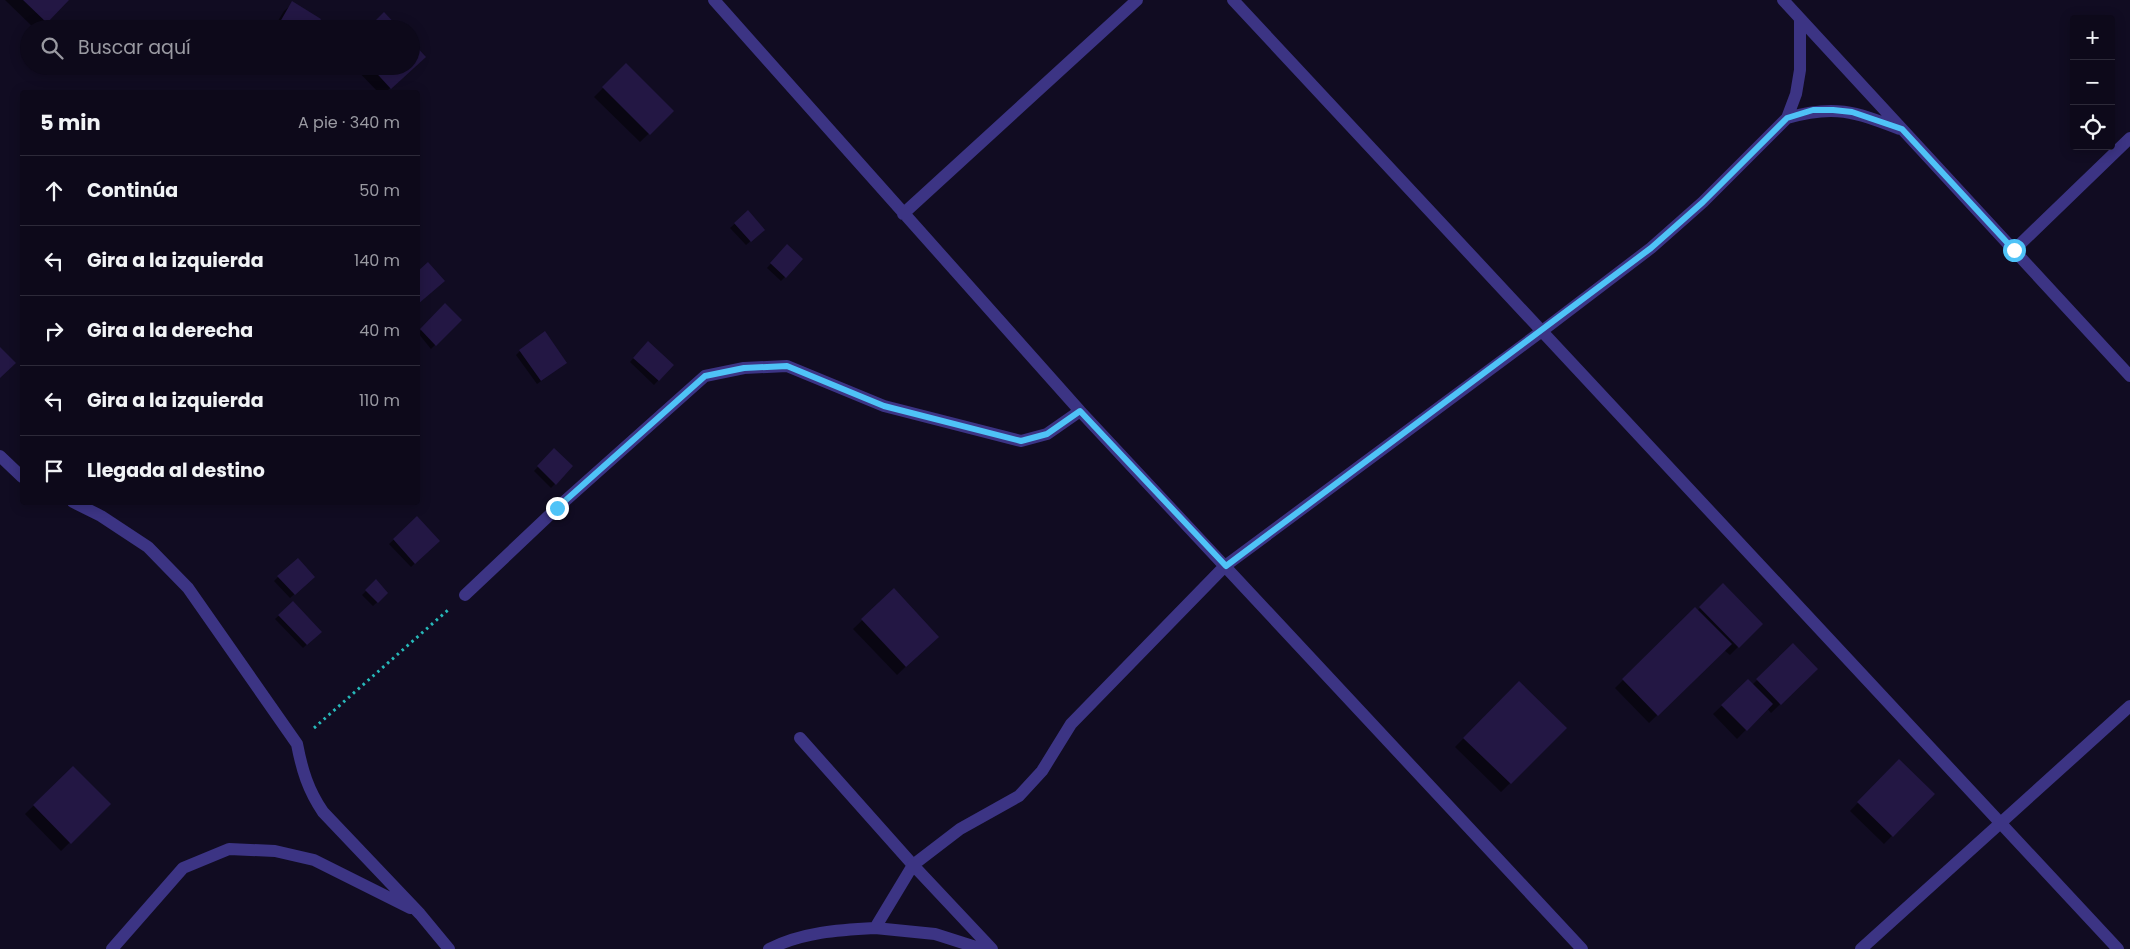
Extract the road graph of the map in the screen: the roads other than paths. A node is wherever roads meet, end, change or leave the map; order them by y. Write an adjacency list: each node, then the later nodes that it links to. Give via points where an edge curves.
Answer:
1 (714, 0): 9 (street)
2 (1137, 0): 9 (street)
3 (1233, 0): 11 (street)
4 (1783, 0): 5 (street)
5 (1800, 19): 6 (street, via 1800,70); 7 (street)
6 (1787, 118): 7 (street, via 1813,110 1833,110 1852,112); 11 (street, via 1696,209 1651,248)
7 (1902, 129): 10 (street)
8 (2130, 138): 10 (street)
9 (903, 214): 13 (street)
10 (2014, 250): 12 (street)
11 (1542, 331): 17 (street); 21 (street)
12 (2130, 376)
13 (1080, 411): 17 (street); 18 (street, via 1047,434 1021,441 884,406 787,366 744,368 705,376)
14 (0, 456): 15 (street)
15 (20, 475)
16 (79, 505): 23 (street, via 148,547 188,588 297,744 303,774 323,812)
17 (1226, 566): 22 (street, via 1071,724 1042,771 1018,796 960,829); 30 (street)
18 (464, 595)
19 (2130, 706): 21 (street)
20 (800, 738): 22 (street)
21 (2001, 824): 31 (street); 32 (street)
22 (914, 865): 24 (street); 29 (street)
23 (420, 914): 25 (street, via 314,860 275,852 229,849 183,868); 26 (street)
24 (875, 928): 27 (street, via 799,936); 28 (street, via 935,934)
25 (112, 949)
26 (448, 949)
27 (769, 949)
28 (982, 949)
29 (992, 949)
30 (1582, 949)
31 (1861, 949)
32 (2118, 949)

